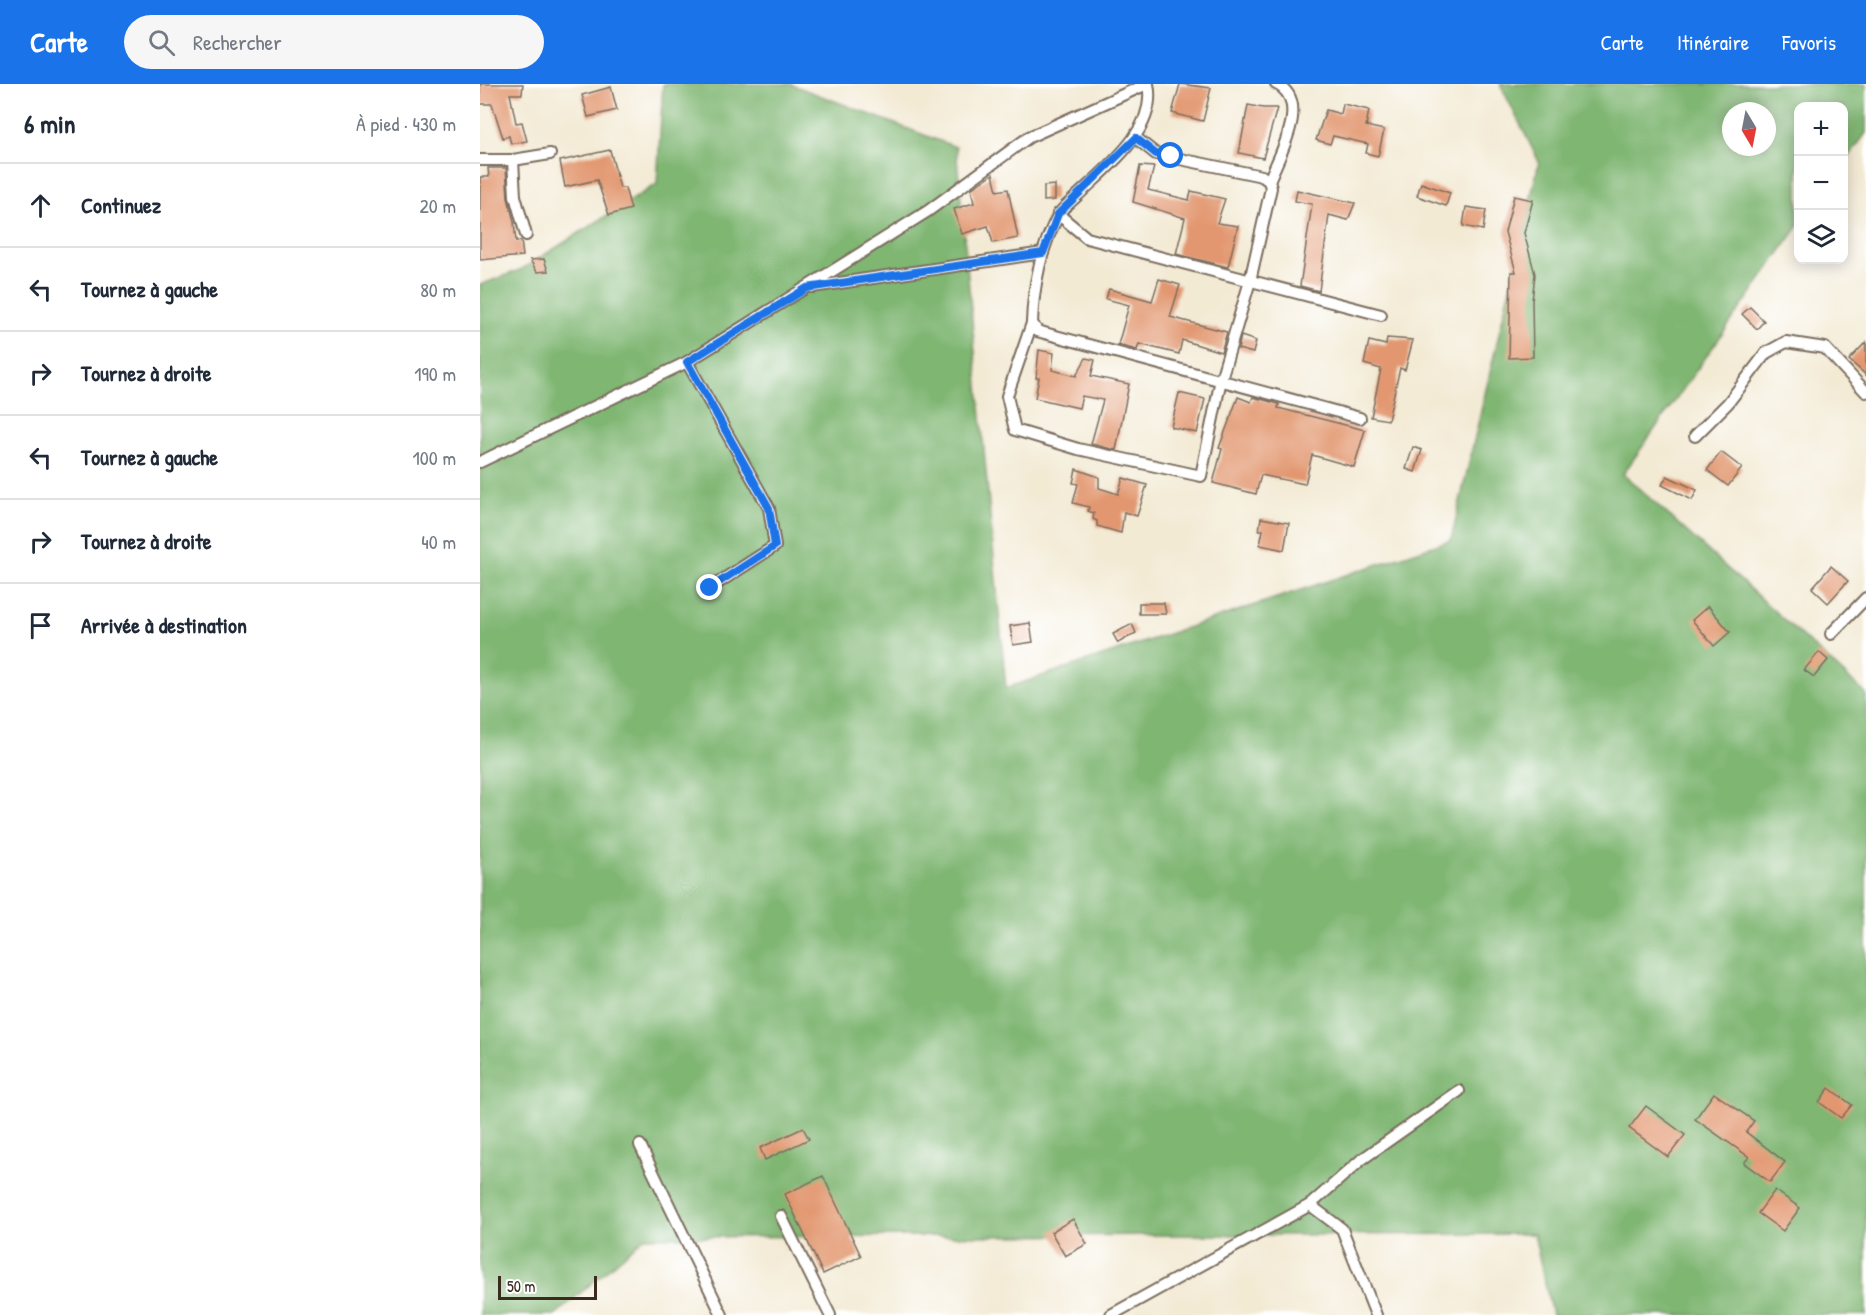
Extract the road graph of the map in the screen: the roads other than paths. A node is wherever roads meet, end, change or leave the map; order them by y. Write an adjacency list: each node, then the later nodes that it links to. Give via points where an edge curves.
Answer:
1 (1148, 84): 3 (street, via 1150,93); 12 (street, via 1029,137 928,211)
2 (1276, 84): 7 (street, via 1285,88 1294,116)
3 (1136, 138): 7 (street, via 1156,154 1262,176); 8 (street)
4 (550, 154): 6 (street)
5 (480, 160): 6 (street)
6 (513, 160): 9 (street, via 515,196)
7 (1269, 181): 11 (street, via 1271,197)
8 (1058, 214): 10 (street); 11 (street, via 1087,238)
9 (526, 235)
10 (1043, 253): 12 (street); 14 (street)
11 (1250, 281): 13 (street); 16 (street)
12 (807, 288): 15 (street)
13 (1381, 315)
14 (1032, 323): 16 (street, via 1037,331); 16 (street, via 1006,396 1015,430 1078,449 1201,476)
15 (687, 362): 20 (street); 21 (street, via 769,508 775,546)
16 (1221, 378): 18 (street)
17 (1866, 392): 19 (street, via 1825,348 1786,342 1766,353 1728,403)
18 (1360, 418)
19 (1695, 436)
20 (480, 462)
21 (710, 588)
22 (1866, 598): 23 (street)
23 (1831, 634)
24 (1459, 1091): 26 (street, via 1361,1160)
25 (640, 1145): 28 (street)
26 (1310, 1205): 30 (street); 31 (street, via 1342,1229)
27 (781, 1216): 29 (street)
28 (722, 1315)
29 (830, 1315)
30 (1112, 1315)
31 (1376, 1315)

